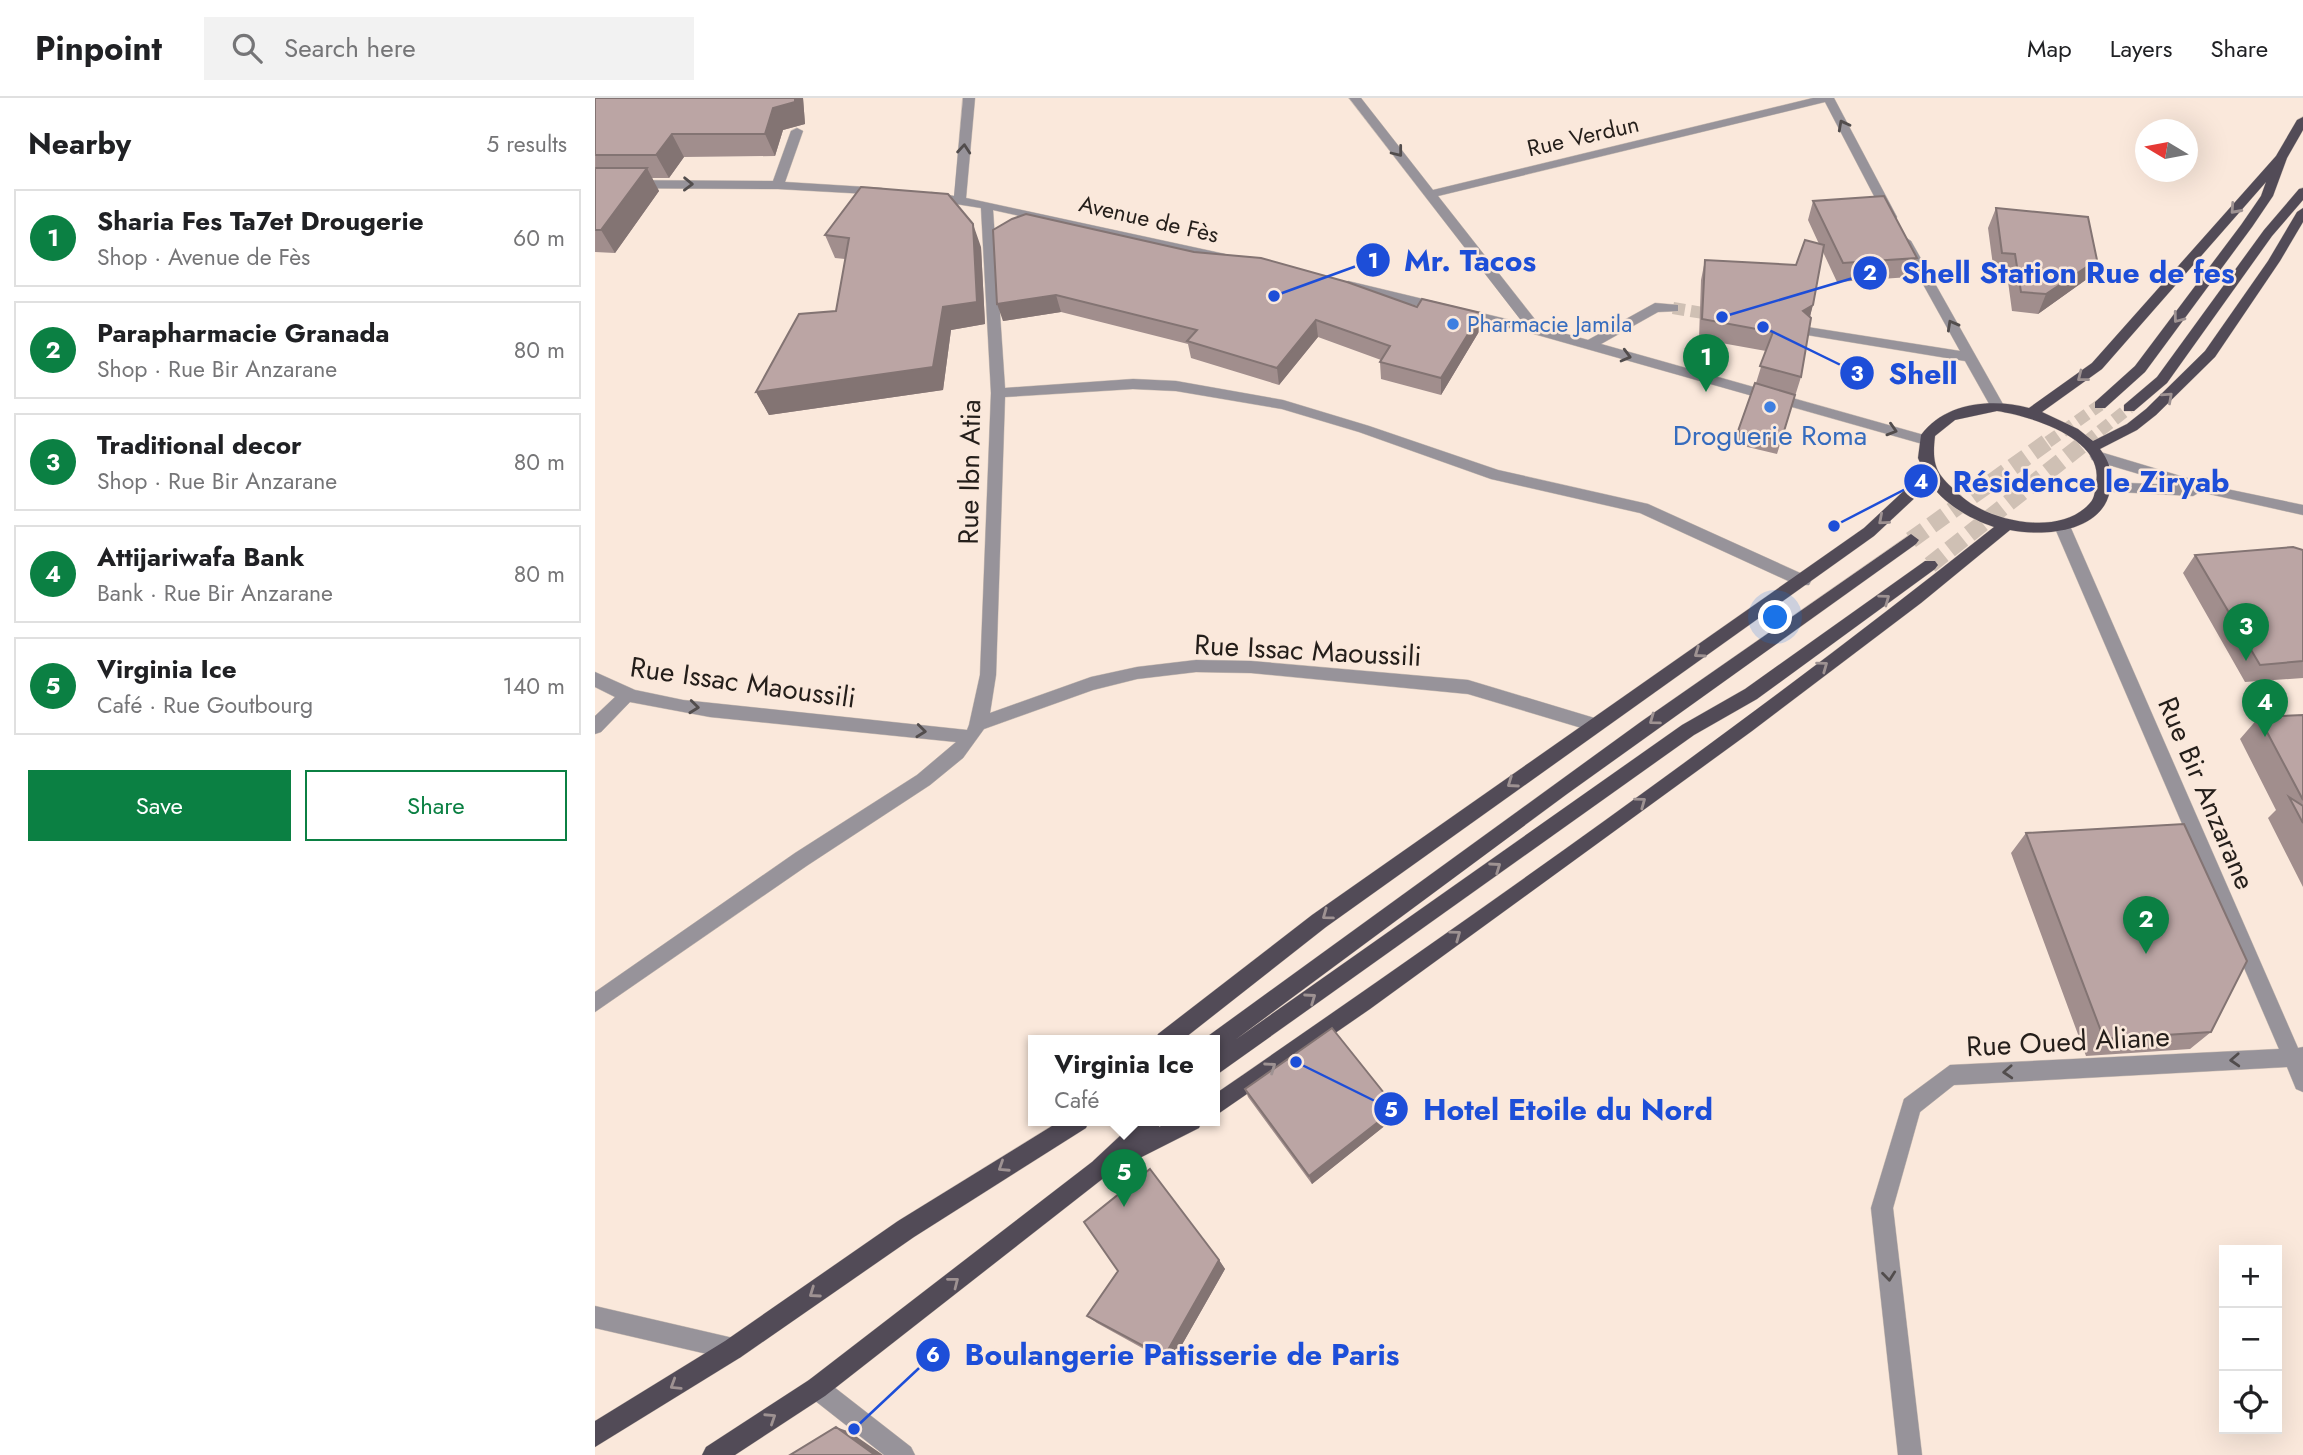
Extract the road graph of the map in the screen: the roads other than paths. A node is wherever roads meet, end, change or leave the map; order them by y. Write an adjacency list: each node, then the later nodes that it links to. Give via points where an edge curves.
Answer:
1 (969, 98): 13 (street, one-way to 1)
2 (1355, 98): 11 (street, one-way to 11)
3 (1828, 98): 11 (street, Rue Verdun); 22 (street, one-way to 3)
4 (2303, 120): 6 (main road)
5 (797, 131): 8 (street)
6 (2281, 158): 24 (main road, one-way to 24, via 2267,195 2246,227 2140,369); 27 (main road, one-way to 27, via 2097,366)
7 (595, 184): 8 (street, one-way to 8)
8 (778, 185): 10 (street)
9 (2303, 192): 26 (main road, via 2162,380)
10 (892, 193)
11 (1430, 194): 19 (street)
12 (919, 195): 13 (street, Avenue de Fès)
13 (960, 199): 14 (street, Avenue de Fès)
14 (987, 205): 16 (street, Avenue de Fès); 23 (street, Rue Ibn Atia)
15 (2303, 212): 29 (main road, one-way to 15, via 2151,412 2210,354)
16 (1242, 262)
17 (1336, 283): 19 (street)
18 (1673, 308): 21 (street, via 1653,309)
19 (1536, 330): 21 (street)
20 (1807, 331): 22 (street)
21 (1588, 346): 28 (street, one-way to 28)
22 (1969, 357): 25 (street)
23 (998, 393): 38 (street, via 1133,384 1190,388 1283,405 1496,475 1643,508); 43 (street, Rue Ibn Atia, via 991,637)
24 (2100, 405)
25 (1997, 406): 27 (main road); 28 (main road, via 1952,414 1935,425)
26 (2129, 408)
27 (2033, 412): 29 (main road, via 2075,433)
28 (1926, 440): 30 (main road)
29 (2094, 452): 31 (main road, via 2104,471); 32 (street)
30 (1927, 468): 34 (main road, via 1955,503); 38 (main road, one-way to 38, via 1901,505)
31 (2105, 486): 32 (street); 35 (main road, via 2099,503 2084,517)
32 (2216, 492): 33 (street)
33 (2303, 510)
34 (2007, 525): 35 (main road); 50 (main road, one-way to 34, via 1735,734)
35 (2062, 526): 47 (street, Rue Bir Anzarane)
36 (1911, 540): 46 (main road, one-way to 46, via 1505,828)
37 (1930, 565): 48 (main road, one-way to 37, via 1688,730 1751,694)
38 (1803, 581): 41 (main road, one-way to 41)
39 (595, 679): 40 (street, Rue Issac Maoussili)
40 (627, 695): 42 (street); 43 (street, Rue Issac Maoussili, one-way to 43, via 678,705)
41 (1595, 724): 43 (street, Rue Issac Maoussili, via 1468,687 1196,666 1091,684); 45 (main road, one-way to 45, via 1319,921)
42 (595, 727)
43 (975, 731): 44 (street, via 944,765)
44 (595, 1003)
45 (1173, 1035)
46 (1220, 1039)
47 (2297, 1057): 49 (street, Rue Bir Anzarane); 61 (street, Rue Oued Aliane, one-way to 61, via 1950,1075 1911,1107 1882,1208)
48 (1220, 1062)
49 (2303, 1082)
50 (1220, 1103)
51 (1068, 1126): 56 (main road, one-way to 56, via 906,1229)
52 (1146, 1126): 54 (main road)
53 (1183, 1126): 54 (main road)
54 (1099, 1169): 57 (main road, one-way to 54)
55 (595, 1317): 56 (street)
56 (733, 1349): 58 (main road, one-way to 58)
57 (817, 1388): 59 (main road, one-way to 57); 60 (street)
58 (595, 1435)
59 (714, 1455)
60 (903, 1455)
61 (1910, 1455)

